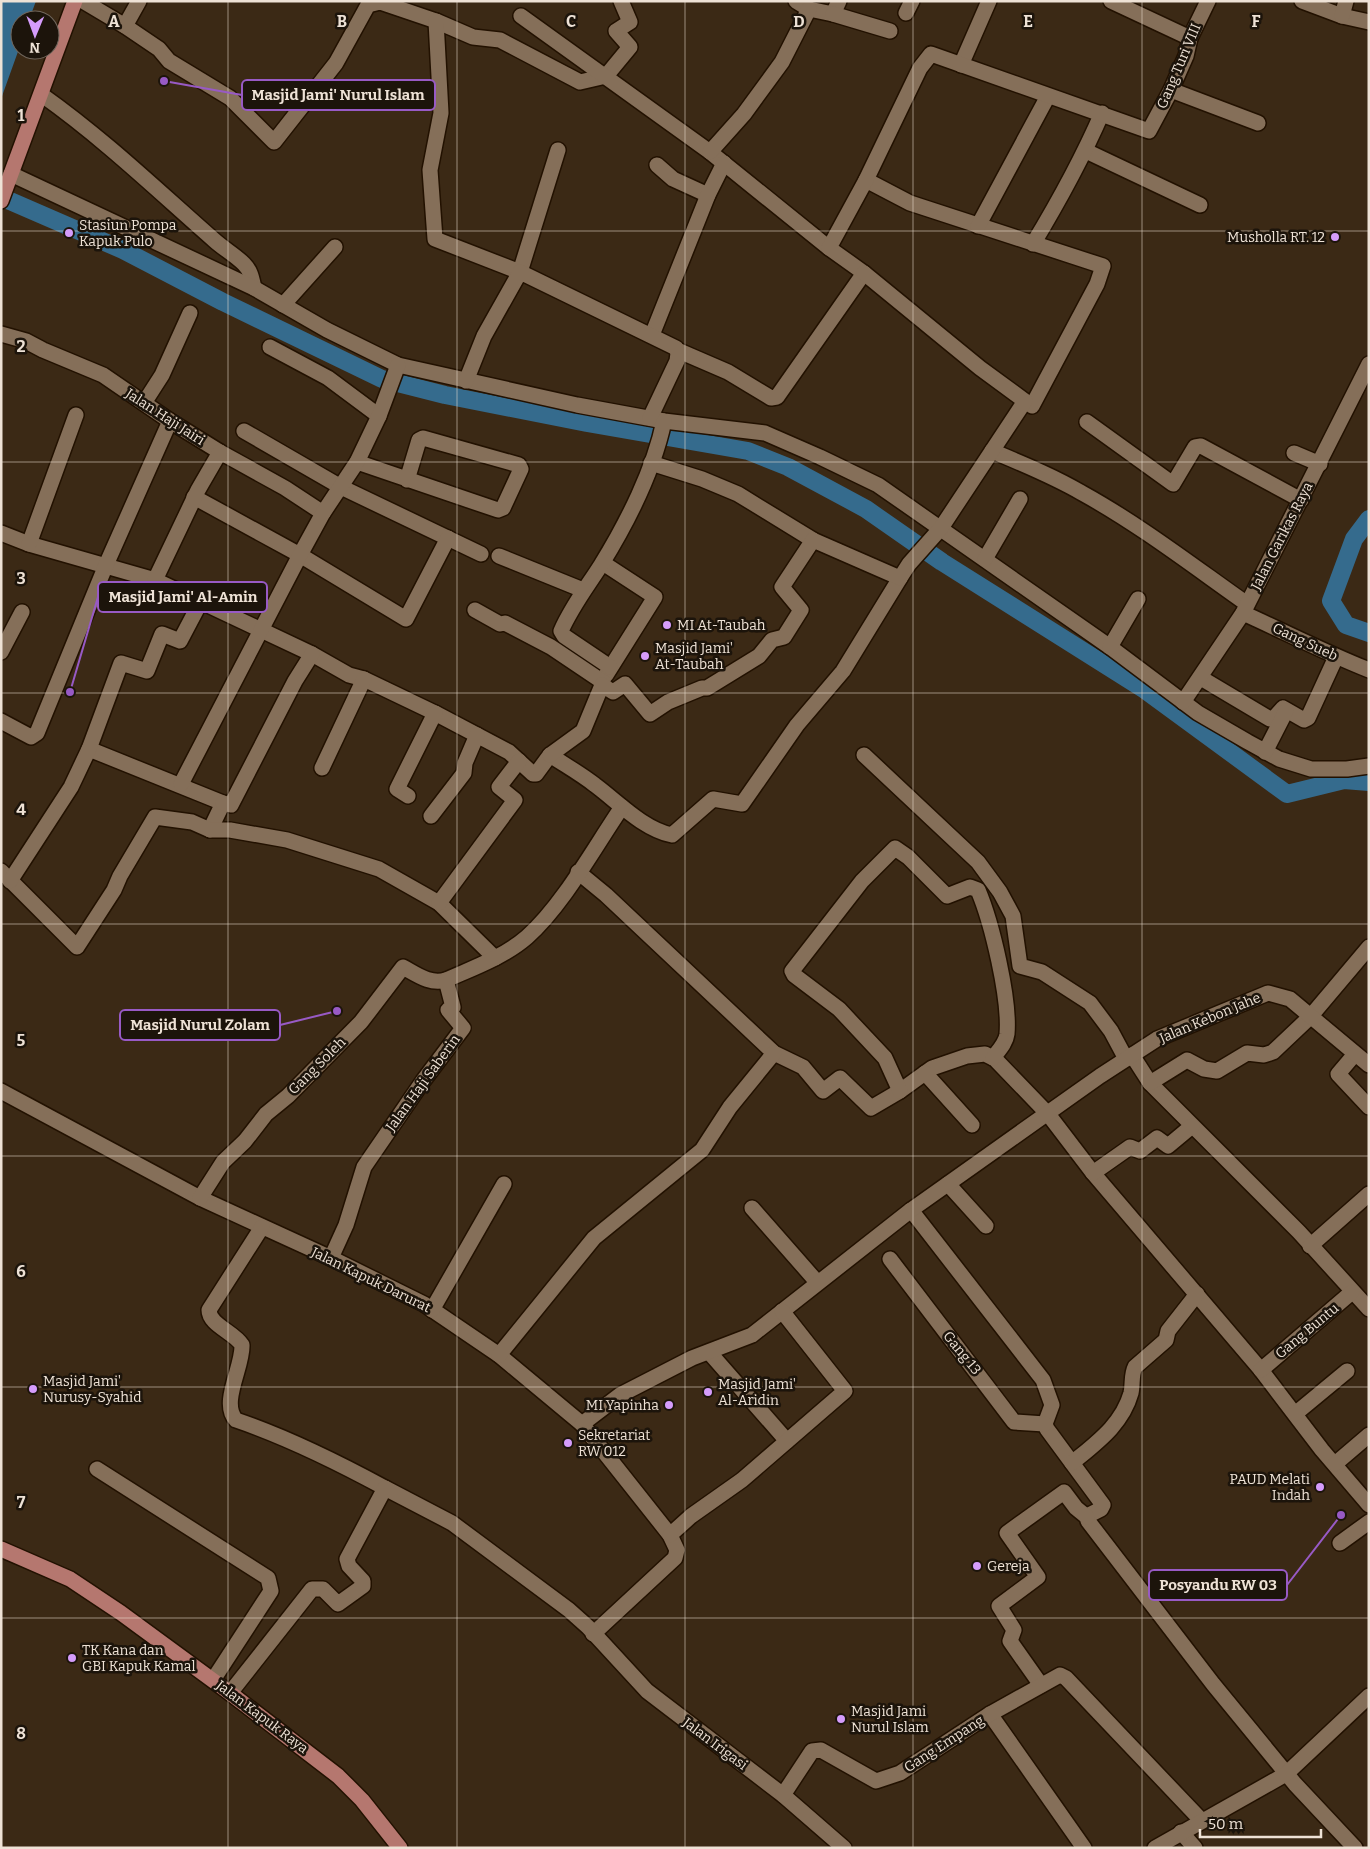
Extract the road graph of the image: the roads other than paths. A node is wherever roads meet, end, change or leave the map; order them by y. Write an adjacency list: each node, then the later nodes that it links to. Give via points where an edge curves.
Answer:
1 (76, 1): 22 (main road)
2 (83, 1): 16 (street)
3 (139, 1): 16 (street)
4 (621, 1): 20 (street, via 630,22 616,32 630,47)
5 (989, 1): 19 (street)
6 (1111, 1): 18 (street)
7 (1208, 1): 18 (street, Gang Turi VIII)
8 (1302, 1): 13 (street)
9 (1346, 1): 13 (street)
10 (803, 5): 11 (street); 28 (street, via 782,62 754,102)
11 (836, 8): 17 (street)
12 (521, 16): 20 (street)
13 (1342, 16): 15 (street)
14 (436, 21): 16 (street, via 380,2 368,5 336,63 274,142 230,98 169,60 159,49); 20 (street, via 474,37 500,40 580,82); 40 (street, via 441,113 430,170 435,239)
15 (1369, 22)
16 (125, 26)
17 (890, 31)
18 (1190, 38): 21 (street, Gang Turi VIII)
19 (961, 65): 23 (street); 32 (street, via 931,54 920,68)
20 (606, 76): 28 (street)
21 (1172, 90): 24 (street, Gang Turi VIII, via 1149,130); 25 (street)
22 (42, 95): 31 (main road); 42 (street, via 166,195 244,265 252,275)
23 (1048, 96): 24 (street); 36 (street)
24 (1102, 113): 27 (street)
25 (1258, 122)
26 (558, 150): 40 (street)
27 (1086, 151): 35 (street); 37 (street)
28 (710, 152): 29 (street)
29 (724, 163): 33 (street); 39 (street)
30 (657, 166): 33 (street, via 673,179)
31 (9, 179): 34 (main road); 42 (street)
32 (866, 180): 36 (street, via 910,203); 39 (street)
33 (708, 196): 46 (street)
34 (1, 201)
35 (1200, 205)
36 (978, 226): 37 (street)
37 (1033, 244): 53 (street, via 1103,266 1097,284)
38 (335, 247): 43 (street)
39 (829, 248): 41 (street)
40 (520, 272): 46 (street); 51 (street, via 484,336)
41 (864, 273): 48 (street, via 775,399 728,372); 60 (street, via 1025,401)
42 (254, 288): 43 (street)
43 (283, 304): 50 (street)
44 (190, 313): 52 (street, via 162,375)
45 (1, 334): 52 (street, Jalan Haji Jairi, via 26,341 103,375)
46 (652, 335): 48 (street)
47 (270, 347): 54 (street, via 328,378)
48 (677, 350): 58 (street)
49 (1369, 364): 65 (street, Jalan Garikas Raya, via 1344,407)
50 (396, 371): 51 (street); 54 (street)
51 (466, 381): 58 (street)
52 (144, 402): 56 (street, Jalan Haji Jairi)
53 (1032, 406)
54 (380, 414): 64 (street)
55 (76, 415): 76 (street)
56 (170, 421): 61 (street, Jalan Haji Jairi); 82 (street)
57 (1087, 422): 70 (street, via 1173,484 1195,446 1200,446)
58 (658, 424): 63 (street); 72 (street, via 765,433 878,485)
59 (244, 431): 67 (street)
60 (992, 451): 72 (street); 88 (street, Gang Sueb, via 1082,493 1133,525)
61 (220, 452): 68 (street); 71 (street, Jalan Haji Jairi)
62 (1294, 453): 65 (street)
63 (652, 461): 75 (street, via 738,494); 81 (street)
64 (357, 462): 66 (street); 67 (street)
65 (1320, 464): 70 (street, Jalan Garikas Raya)
66 (407, 480): 66 (street, via 498,510 503,508 521,469 519,465 423,438 419,440)
67 (341, 488): 71 (street); 74 (street)
68 (194, 498): 78 (street); 84 (street)
69 (1020, 499): 80 (street)
70 (1302, 500): 88 (street, Jalan Garikas Raya)
71 (323, 513): 78 (street)
72 (936, 532): 80 (street); 83 (street)
73 (1, 533): 76 (street)
74 (448, 538): 77 (street); 78 (street, via 406,619)
75 (812, 540): 83 (street); 100 (street, via 782,587 801,610 784,637 772,640 759,656 707,688 668,702 650,714 625,684 613,692)
76 (29, 544): 82 (street)
77 (481, 554)
78 (300, 555): 91 (street)
79 (499, 556): 85 (street)
80 (985, 558): 92 (street)
81 (602, 562): 85 (street); 96 (street, via 655,597)
82 (106, 565): 84 (street); 104 (street, via 37,733 26,736)
83 (900, 578): 116 (street, via 843,671 797,725 742,804 713,799 672,835 662,833)
84 (155, 580): 87 (street)
85 (583, 590): 96 (street, via 562,631 564,636)
86 (1138, 599): 92 (street)
87 (200, 603): 91 (street); 106 (street, via 180,642 162,634 147,671 121,663)
88 (1245, 609): 95 (street, Gang Sueb); 98 (street, Jalan Garikas Raya)
89 (476, 610): 100 (street, via 551,647)
90 (22, 612): 93 (street)
91 (260, 631): 94 (street); 113 (street)
92 (1110, 647): 101 (street)
93 (1, 652)
94 (312, 654): 99 (street, via 349,675); 115 (street, via 232,805)
95 (1336, 657): 97 (street, Gang Sueb); 102 (street, via 1308,718 1302,720)
96 (610, 667): 100 (street)
97 (1369, 670)
98 (1201, 678): 101 (street, Jalan Garikas Raya); 102 (street, via 1270,719 1280,709)
99 (364, 679): 103 (street); 112 (street)
100 (603, 683): 108 (street, via 583,731)
101 (1183, 702): 107 (street)
102 (1286, 710): 107 (street)
103 (435, 713): 105 (street); 114 (street, via 397,789)
104 (1, 721)
105 (477, 735): 110 (street); 117 (street, via 464,772)
106 (89, 749): 113 (street); 120 (street, via 71,787)
107 (1265, 752): 111 (street, via 1279,760 1311,769 1347,770)
108 (550, 755): 110 (street, via 536,774); 116 (street, via 595,784)
109 (864, 756): 128 (street, via 984,870 1013,916 1020,966 1042,972 1090,1003)
110 (519, 761): 121 (street, via 499,787 515,800)
111 (1369, 766)
112 (322, 768)
113 (181, 784): 115 (street)
114 (408, 796)
115 (224, 803): 118 (street)
116 (622, 807): 119 (street)
117 (431, 816)
118 (210, 830): 120 (street, via 192,822 155,816 114,890 77,947); 121 (street, via 230,830 287,840 379,869)
119 (578, 872): 123 (street, via 548,915 526,938); 126 (street)
120 (6, 876)
121 (438, 903): 123 (street)
122 (1369, 947): 125 (street)
123 (495, 958): 124 (street)
124 (446, 980): 143 (street, Gang Soleh, via 425,979 403,967 361,1022 266,1114 245,1141 222,1162); 149 (street, Jalan Haji Saberin, via 453,1007 448,1010 463,1028 364,1167 346,1225)
125 (1310, 1017): 127 (street, Jalan Kebon Jahe); 128 (street, Jalan Kebon Jahe, via 1290,999 1268,993 1157,1040); 132 (street, via 1269,1054 1247,1053 1217,1071 1204,1069 1187,1060)
126 (774, 1053): 134 (street, via 803,1068 823,1091 840,1078 870,1108); 158 (street, via 730,1107 702,1150 594,1238)
127 (1355, 1054): 130 (street, Jalan Kebon Jahe); 135 (street, via 1338,1074)
128 (1129, 1057): 132 (street); 136 (street, Jalan Kebon Jahe)
129 (993, 1058): 131 (street, via 985,1054 967,1056); 134 (street, via 1006,1035 1003,988 986,909 978,890 970,887 947,896 895,848 862,881 792,971 839,1009 885,1058); 136 (street)
130 (1369, 1066)
131 (925, 1073): 134 (street); 137 (street)
132 (1150, 1083): 138 (street)
133 (1, 1091): 143 (street, Jalan Kapuk Darurat)
134 (900, 1091)
135 (1369, 1106)
136 (1048, 1114): 139 (street); 141 (street, Jalan Kebon Jahe)
137 (972, 1125)
138 (1192, 1126): 139 (street, via 1168,1146 1157,1138 1140,1151 1130,1147); 148 (street)
139 (1093, 1173): 153 (street)
140 (504, 1184): 155 (street)
141 (948, 1184): 145 (street, Jalan Kebon Jahe); 146 (street)
142 (1369, 1194): 148 (street)
143 (200, 1198): 147 (street, Jalan Kapuk Darurat)
144 (752, 1208): 151 (street)
145 (911, 1210): 151 (street, Jalan Kebon Jahe); 163 (street, via 1043,1380 1052,1406)
146 (986, 1226)
147 (262, 1227): 149 (street, Jalan Kapuk Darurat); 169 (street, Jalan Irigasi, via 209,1310 211,1319 242,1345 230,1402 233,1416 328,1458)
148 (1310, 1246): 152 (street)
149 (331, 1258): 155 (street, Jalan Kapuk Darurat)
150 (890, 1259): 163 (street, Gang 13, via 1014,1422)
151 (818, 1282): 156 (street, Jalan Kebon Jahe)
152 (1352, 1292): 154 (street); 159 (street, Gang Buntu)
153 (1197, 1294): 159 (street); 166 (street, via 1168,1330 1166,1340 1135,1366 1131,1393 1121,1416 1109,1432)
154 (1369, 1309)
155 (432, 1310): 158 (street, Jalan Kapuk Darurat)
156 (782, 1311): 157 (street, Jalan Kebon Jahe, via 752,1335); 165 (street, via 845,1390)
157 (709, 1352): 162 (street, Jalan Kebon Jahe, via 620,1396); 165 (street)
158 (499, 1355): 162 (street, Jalan Kapuk Darurat)
159 (1261, 1370): 161 (street)
160 (1347, 1371): 161 (street)
161 (1295, 1414): 167 (street)
162 (582, 1424): 173 (street, Jalan Kapuk Darurat)
163 (1045, 1424): 166 (street)
164 (1369, 1434): 167 (street)
165 (788, 1441): 173 (street)
166 (1072, 1463): 171 (street, via 1103,1505)
167 (1335, 1464): 170 (street)
168 (97, 1469): 177 (street, via 268,1578 271,1591)
169 (385, 1488): 176 (street, Jalan Irigasi, via 452,1524 569,1610); 179 (street, via 347,1559 363,1581 363,1586 338,1604 323,1589 312,1589)
170 (1369, 1505)
171 (1087, 1518): 178 (street, via 1064,1492 1008,1533 1038,1577 999,1606 1014,1630 1010,1641); 182 (street)
172 (1369, 1522): 174 (street)
173 (670, 1535): 176 (street, Jalan Kapuk Darurat, via 677,1550 675,1558)
174 (1340, 1543)
175 (1, 1549): 177 (main road, Jalan Kapuk Raya, via 70,1579)
176 (594, 1634): 183 (street, Jalan Irigasi, via 647,1691)
177 (213, 1680): 179 (main road, Jalan Kapuk Raya)
178 (1041, 1685): 181 (street, Gang Empang); 184 (street, Gang Empang, via 1060,1675 1066,1678)
179 (230, 1693): 186 (main road, Jalan Kapuk Raya, via 338,1776 362,1800)
180 (1369, 1696): 182 (street)
181 (990, 1714): 183 (street, Gang Empang, via 900,1773 876,1781 821,1750 812,1751); 188 (street)
182 (1286, 1774): 184 (street); 191 (street)
183 (783, 1795): 187 (street, Jalan Irigasi)
184 (1201, 1820): 185 (street)
185 (1181, 1832): 189 (street); 190 (street)
186 (400, 1848)
187 (844, 1848)
188 (1084, 1848)
189 (1155, 1848)
190 (1195, 1848)
191 (1355, 1848)

